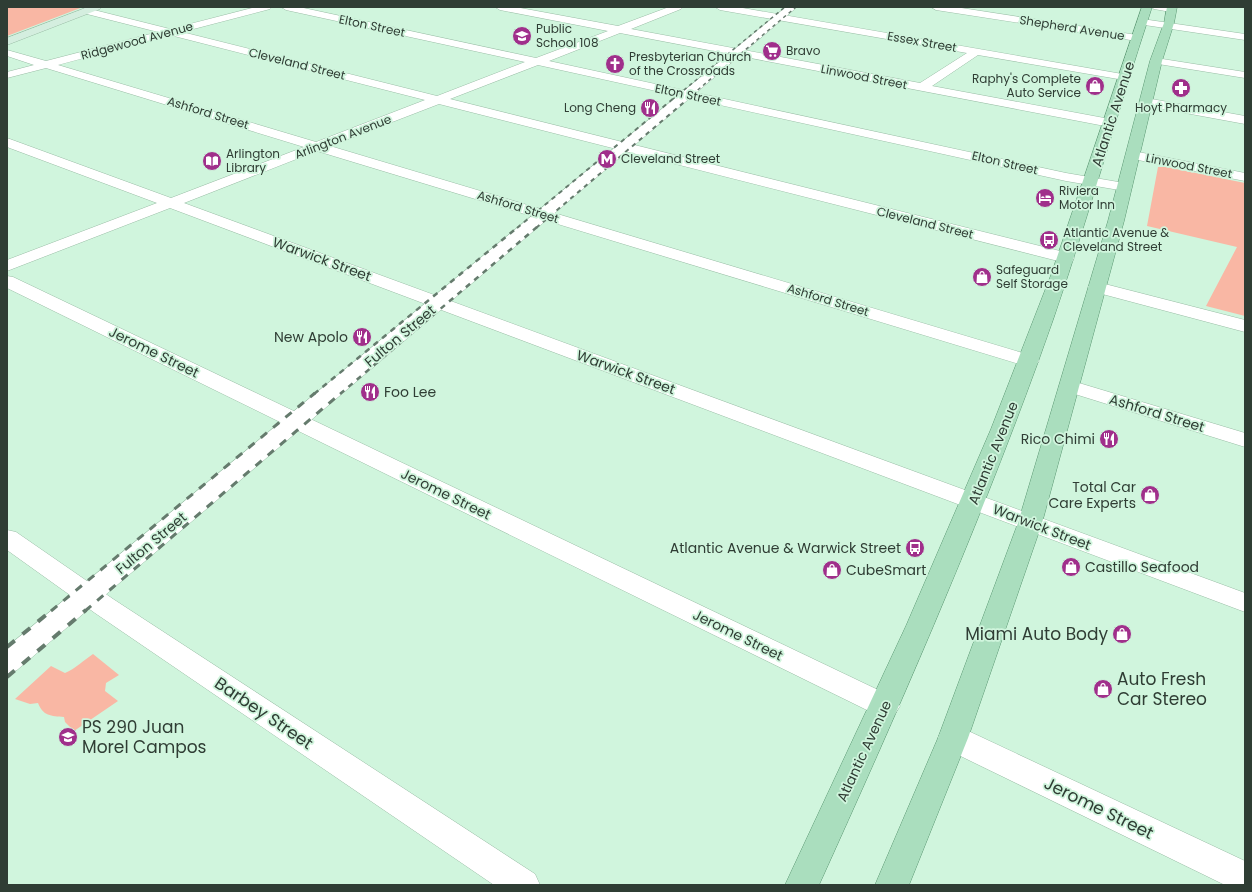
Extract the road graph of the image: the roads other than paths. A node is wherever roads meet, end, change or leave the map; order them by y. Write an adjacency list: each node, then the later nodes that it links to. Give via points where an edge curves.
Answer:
1 (267, 7): 16 (street, Ridgewood Avenue)
2 (286, 7): 24 (street, Elton Street)
3 (500, 7): 15 (street, Linwood Street)
4 (678, 7): 15 (street, Arlington Avenue)
5 (720, 7): 12 (street, Essex Street)
6 (792, 7): 12 (street, Fulton Street)
7 (936, 7): 18 (street, Shepherd Avenue)
8 (1147, 7): 13 (main road, Atlantic Avenue)
9 (1157, 7): 10 (street)
10 (1172, 8): 14 (main road, Atlantic Avenue)
11 (91, 9): 16 (street, Cleveland Street); 19 (main road)
12 (780, 17): 20 (street, Essex Street); 21 (street, Fulton Street)
13 (1142, 22): 14 (street); 18 (main road, Atlantic Avenue)
14 (1168, 25): 17 (street); 23 (main road, Atlantic Avenue)
15 (619, 30): 21 (street, Linwood Street); 24 (street, Arlington Avenue)
16 (171, 32): 25 (street, Ridgewood Avenue); 31 (street, Cleveland Street)
17 (1245, 37)
18 (1136, 38): 28 (main road, Atlantic Avenue)
19 (7, 42)
20 (977, 51): 28 (street, Essex Street); 29 (street)
21 (738, 52): 29 (street, Linwood Street); 30 (street, Fulton Street)
22 (7, 53): 25 (street, Ashford Street)
23 (1156, 60): 27 (street); 32 (main road, Atlantic Avenue)
24 (536, 62): 30 (street, Elton Street); 31 (street, Arlington Avenue)
25 (48, 65): 26 (street, Ridgewood Avenue); 36 (street, Ashford Street)
26 (7, 75)
27 (1245, 75)
28 (1124, 77): 34 (main road, Atlantic Avenue)
29 (921, 88): 34 (street, Linwood Street)
30 (687, 94): 37 (street, Fulton Street); 40 (street, Elton Street)
31 (438, 100): 36 (street, Arlington Avenue); 37 (street, Cleveland Street)
32 (1146, 102): 33 (street); 38 (main road, Atlantic Avenue)
33 (1245, 120)
34 (1110, 123): 40 (main road, Atlantic Avenue)
35 (7, 142): 42 (street, Warwick Street)
36 (317, 146): 42 (street, Arlington Avenue); 43 (street, Ashford Street)
37 (624, 147): 43 (street, Fulton Street); 44 (street, Cleveland Street)
38 (1133, 155): 39 (street, Linwood Street); 41 (main road, Atlantic Avenue)
39 (1245, 177)
40 (1091, 182): 41 (street, Elton Street); 44 (main road, Atlantic Avenue)
41 (1125, 187): 47 (main road, Atlantic Avenue)
42 (171, 203): 45 (street, Arlington Avenue); 48 (street, Warwick Street)
43 (544, 215): 48 (street, Fulton Street); 50 (street, Ashford Street)
44 (1066, 258): 50 (main road, Atlantic Avenue)
45 (7, 266)
46 (7, 281): 52 (street, Jerome Street)
47 (1097, 287): 49 (street); 51 (main road, Atlantic Avenue)
48 (439, 303): 52 (street, Fulton Street); 54 (street, Warwick Street)
49 (1245, 326)
50 (1029, 361): 54 (main road, Atlantic Avenue)
51 (1069, 386): 53 (street, Ashford Street); 55 (main road, Atlantic Avenue)
52 (297, 421): 57 (street, Fulton Street); 60 (street, Jerome Street)
53 (1245, 440)
54 (974, 502): 55 (street, Warwick Street); 60 (main road, Atlantic Avenue)
55 (1030, 523): 58 (street, Warwick Street); 61 (main road, Atlantic Avenue)
56 (7, 538): 57 (street, Barbey Street)
57 (89, 595): 59 (street, Fulton Street); 63 (street, Barbey Street)
58 (1245, 603)
59 (7, 663)
60 (885, 706): 64 (main road, Atlantic Avenue)
61 (953, 738): 62 (street, Jerome Street); 65 (main road, Atlantic Avenue)
62 (1245, 878)
63 (523, 885)
64 (802, 885)
65 (892, 885)

